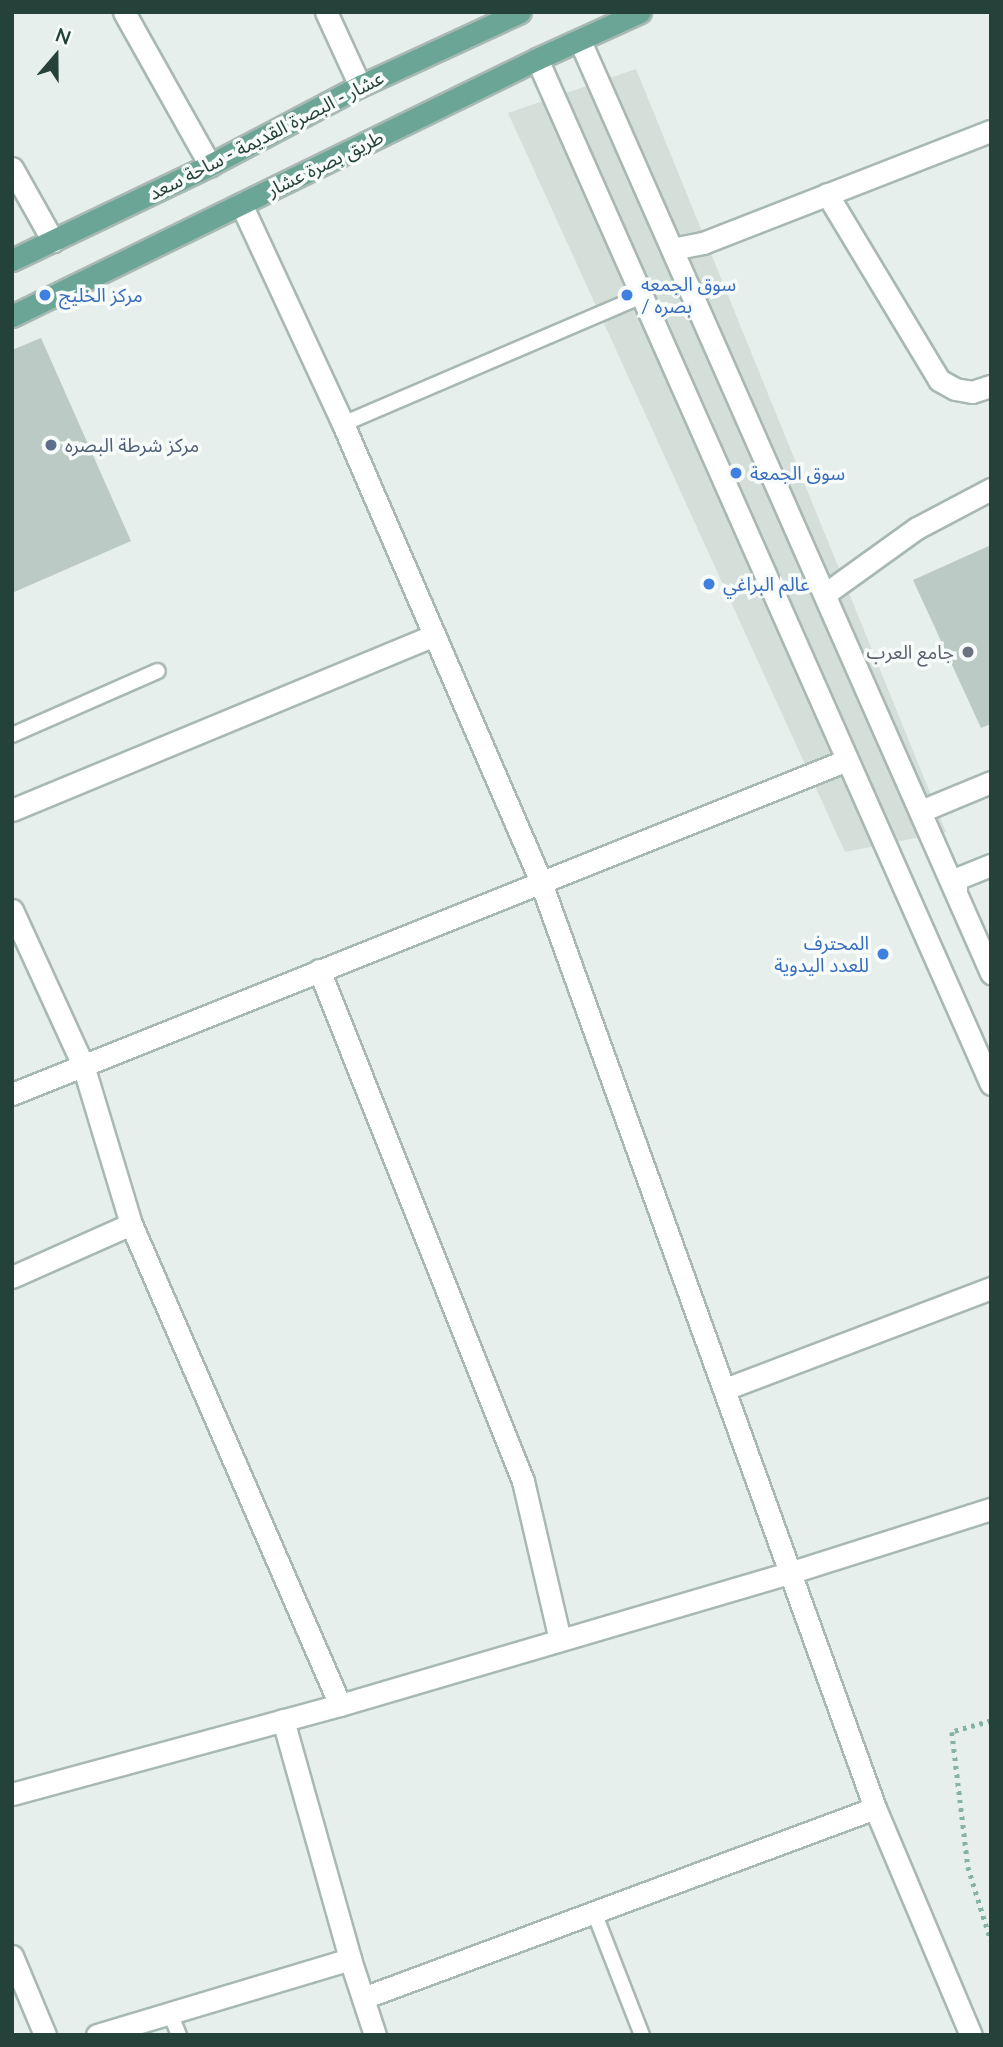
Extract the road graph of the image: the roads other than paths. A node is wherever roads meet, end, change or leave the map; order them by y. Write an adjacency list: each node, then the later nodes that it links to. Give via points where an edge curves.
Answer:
1 (124, 12): 9 (street)
2 (326, 12): 7 (street)
3 (520, 12): 7 (main road, عشار - البصرة القديمة - ساحة سعد)
4 (640, 12): 5 (main road, طريق بصرة عشار)
5 (580, 41): 6 (main road, طريق بصرة عشار); 14 (street)
6 (537, 59): 12 (main road, طريق بصرة عشار); 16 (street)
7 (360, 86): 9 (main road, عشار - البصرة القديمة - ساحة سعد)
8 (991, 131): 11 (street)
9 (210, 165): 13 (main road, عشار - البصرة القديمة - ساحة سعد)
10 (12, 167): 13 (street)
11 (827, 194): 14 (street, via 703,243); 18 (street, via 939,380 972,392)
12 (241, 204): 17 (main road, طريق بصرة عشار); 19 (street)
13 (53, 241): 15 (main road, عشار - البصرة القديمة - ساحة سعد)
14 (672, 248): 21 (street)
15 (12, 260)
16 (642, 296): 19 (lane); 25 (street)
17 (12, 316)
18 (991, 386)
19 (343, 424): 22 (street)
20 (991, 489): 21 (street, via 917,528)
21 (825, 594): 28 (street)
22 (434, 635): 27 (street); 30 (street)
23 (158, 671): 24 (lane)
24 (12, 735)
25 (847, 760): 30 (street); 36 (street)
26 (991, 782): 28 (street)
27 (12, 810)
28 (921, 811): 31 (street)
29 (991, 865): 31 (street, via 956,879)
30 (540, 880): 33 (street); 41 (street)
31 (956, 890): 34 (street)
32 (12, 910): 35 (street)
33 (319, 970): 35 (street); 44 (street, via 523,1481)
34 (991, 973)
35 (83, 1065): 37 (street); 38 (street)
36 (991, 1084)
37 (12, 1094)
38 (131, 1224): 39 (street); 45 (street)
39 (12, 1277)
40 (991, 1288): 41 (street)
41 (725, 1390): 43 (street)
42 (991, 1509): 43 (street)
43 (792, 1572): 44 (street); 48 (street)
44 (560, 1640): 45 (street)
45 (340, 1704): 46 (street)
46 (283, 1720): 47 (street); 51 (street)
47 (12, 1794)
48 (875, 1808): 49 (street); 59 (street)
49 (594, 1912): 52 (street); 58 (lane)
50 (12, 1956): 54 (street)
51 (351, 1959): 52 (street); 53 (street)
52 (363, 1998): 57 (street)
53 (170, 2013): 55 (street); 56 (lane)
54 (45, 2035)
55 (97, 2035)
56 (179, 2035)
57 (376, 2035)
58 (642, 2035)
59 (971, 2035)

